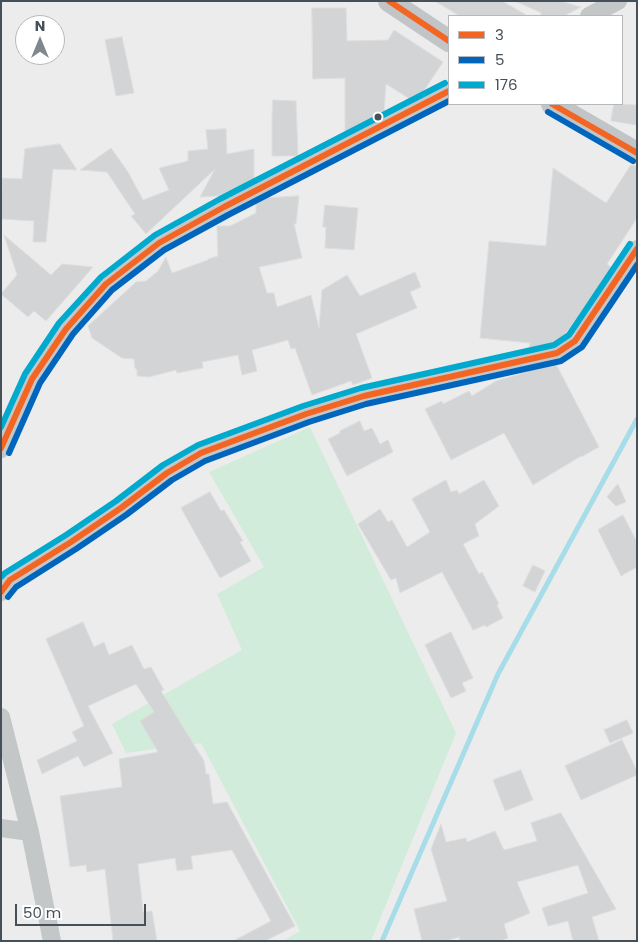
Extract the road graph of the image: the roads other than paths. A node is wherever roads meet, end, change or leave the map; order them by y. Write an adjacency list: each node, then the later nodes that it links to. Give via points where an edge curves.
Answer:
1 (389, 1): 4 (main road)
2 (618, 1): 3 (street)
3 (591, 15)
4 (448, 40)
5 (448, 92): 9 (street, via 159,243 106,284 66,329 32,379)
6 (554, 105): 7 (main road)
7 (637, 153)
8 (637, 249): 10 (street, via 574,341 558,353 364,396 201,452 10,580)
9 (1, 449)
10 (1, 592)
11 (1, 717): 13 (street)
12 (1, 828): 13 (street)
13 (30, 832): 14 (street)
14 (52, 941)

